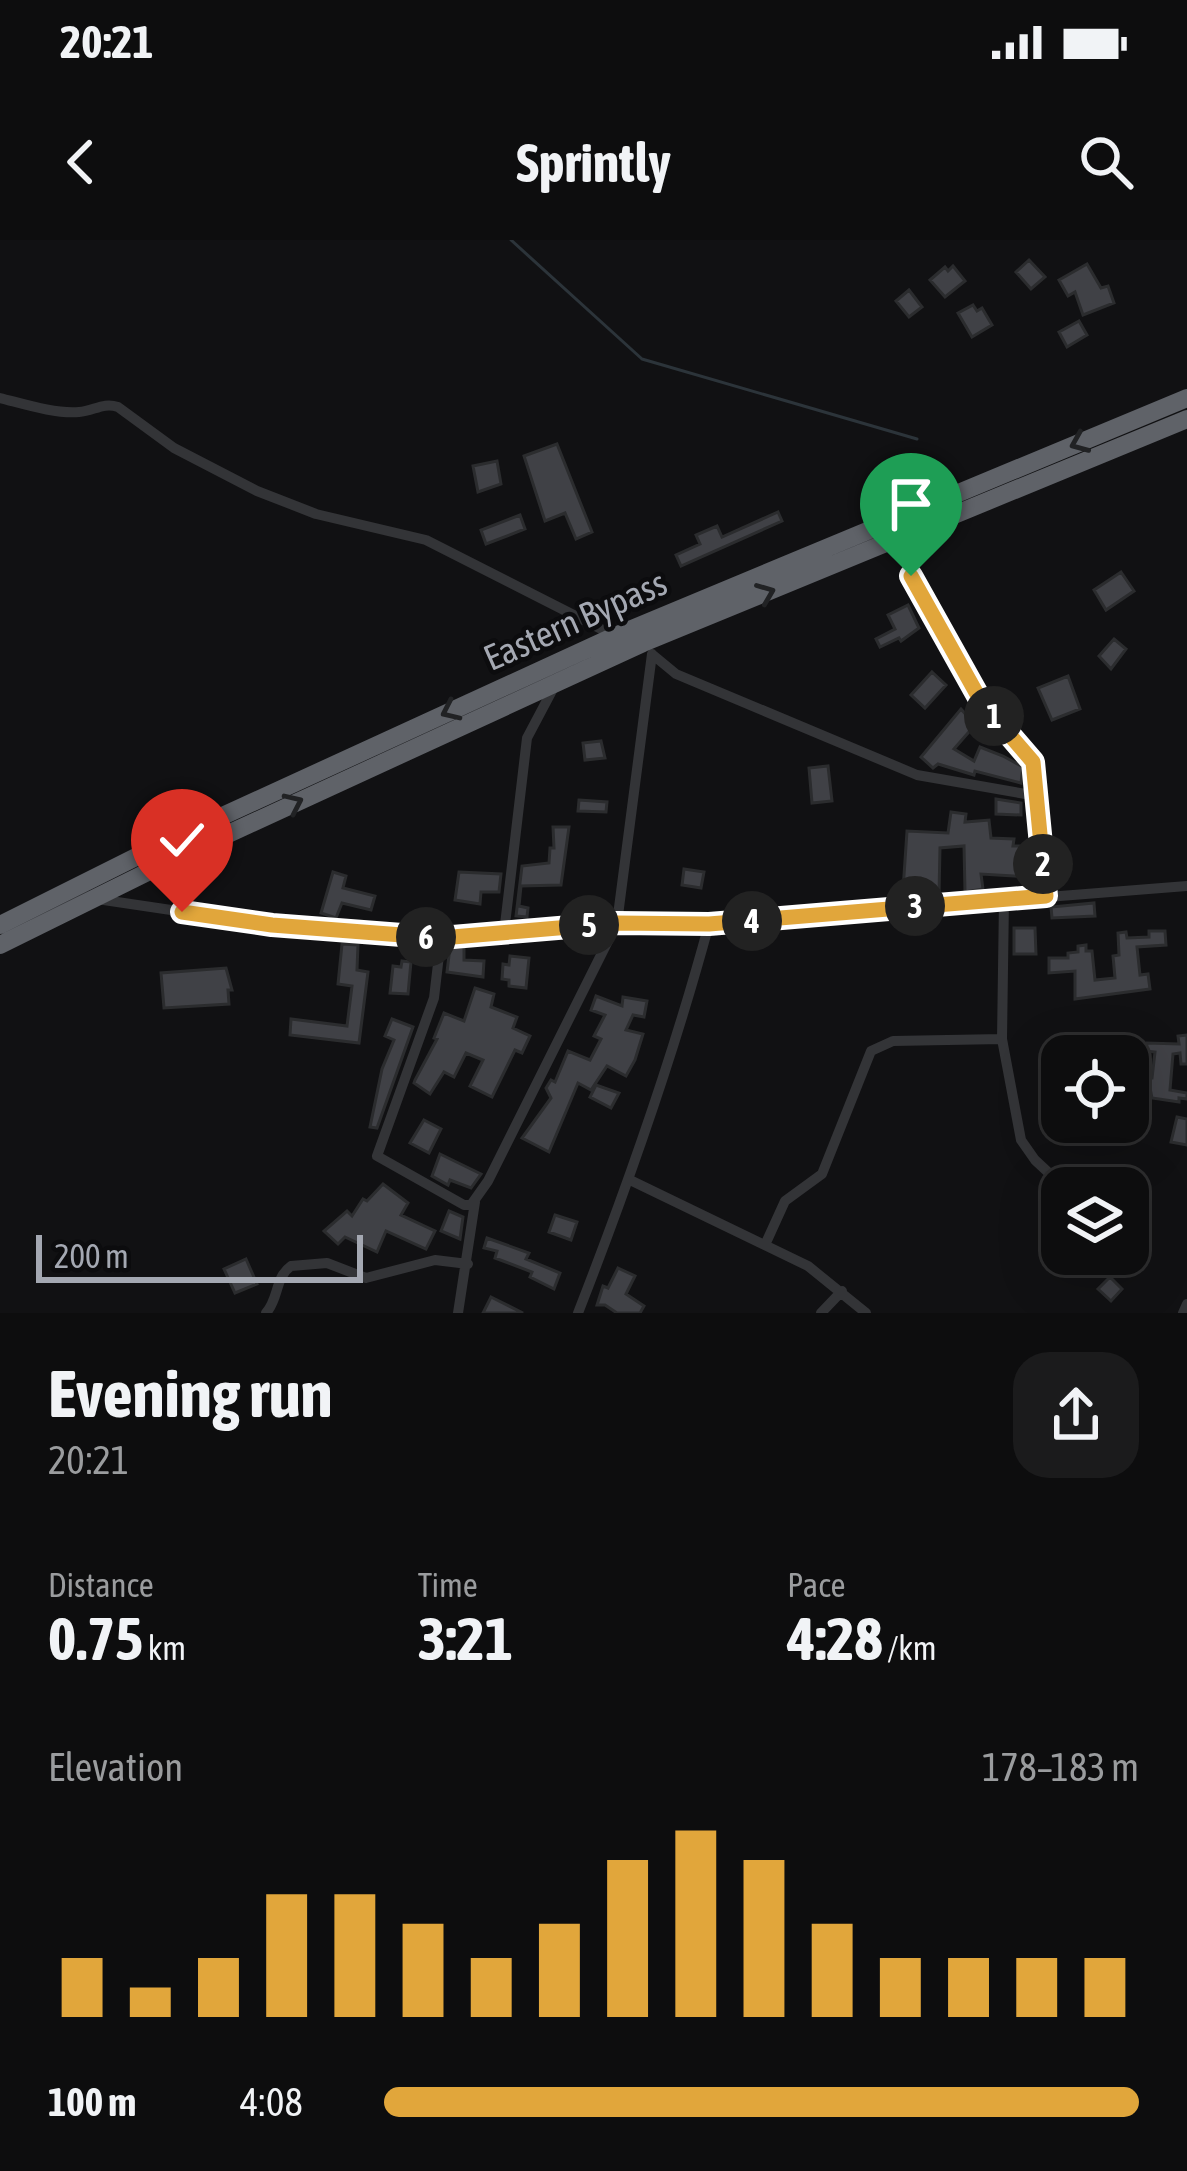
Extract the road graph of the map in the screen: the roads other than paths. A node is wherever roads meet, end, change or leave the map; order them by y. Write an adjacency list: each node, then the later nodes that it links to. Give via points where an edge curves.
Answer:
1 (0, 398): 5 (street, via 66,412 118,406 162,440 257,491 426,540)
2 (1187, 398): 5 (highway, Eastern Bypass, one-way to 5)
3 (1187, 419): 4 (highway, Eastern Bypass)
4 (900, 538): 6 (highway, Eastern Bypass, one-way to 4); 8 (street, via 921,599 982,703 1033,762)
5 (615, 636): 15 (highway, Eastern Bypass, one-way to 15)
6 (647, 649): 7 (highway, Eastern Bypass); 8 (street, via 676,674 916,775); 13 (street)
7 (556, 684): 11 (highway, Eastern Bypass, one-way to 7); 16 (street, via 527,738)
8 (1037, 796): 10 (street)
9 (1187, 886): 10 (street)
10 (1046, 896): 12 (street)
11 (91, 898): 17 (street, via 272,925); 18 (highway, Eastern Bypass)
12 (1004, 899): 14 (street); 19 (street)
13 (617, 923): 14 (street); 16 (street); 22 (street)
14 (709, 924): 21 (street)
15 (0, 925)
16 (504, 933): 17 (street)
17 (441, 938): 22 (street, via 434,998 377,1156 464,1205)
18 (0, 945)
19 (1002, 1039): 20 (street, via 1021,1140); 23 (street, via 892,1041 872,1051 822,1174 785,1201)
20 (1042, 1167)
21 (630, 1180): 23 (street); 29 (street)
22 (476, 1202): 24 (street)
23 (764, 1245): 25 (street)
24 (468, 1264): 27 (street, via 435,1259 366,1278 327,1264 291,1266); 28 (street)
25 (842, 1291): 30 (street); 31 (street)
26 (1187, 1304): 32 (street)
27 (266, 1313)
28 (458, 1313)
29 (578, 1313)
30 (821, 1313)
31 (866, 1313)
32 (1183, 1313)

